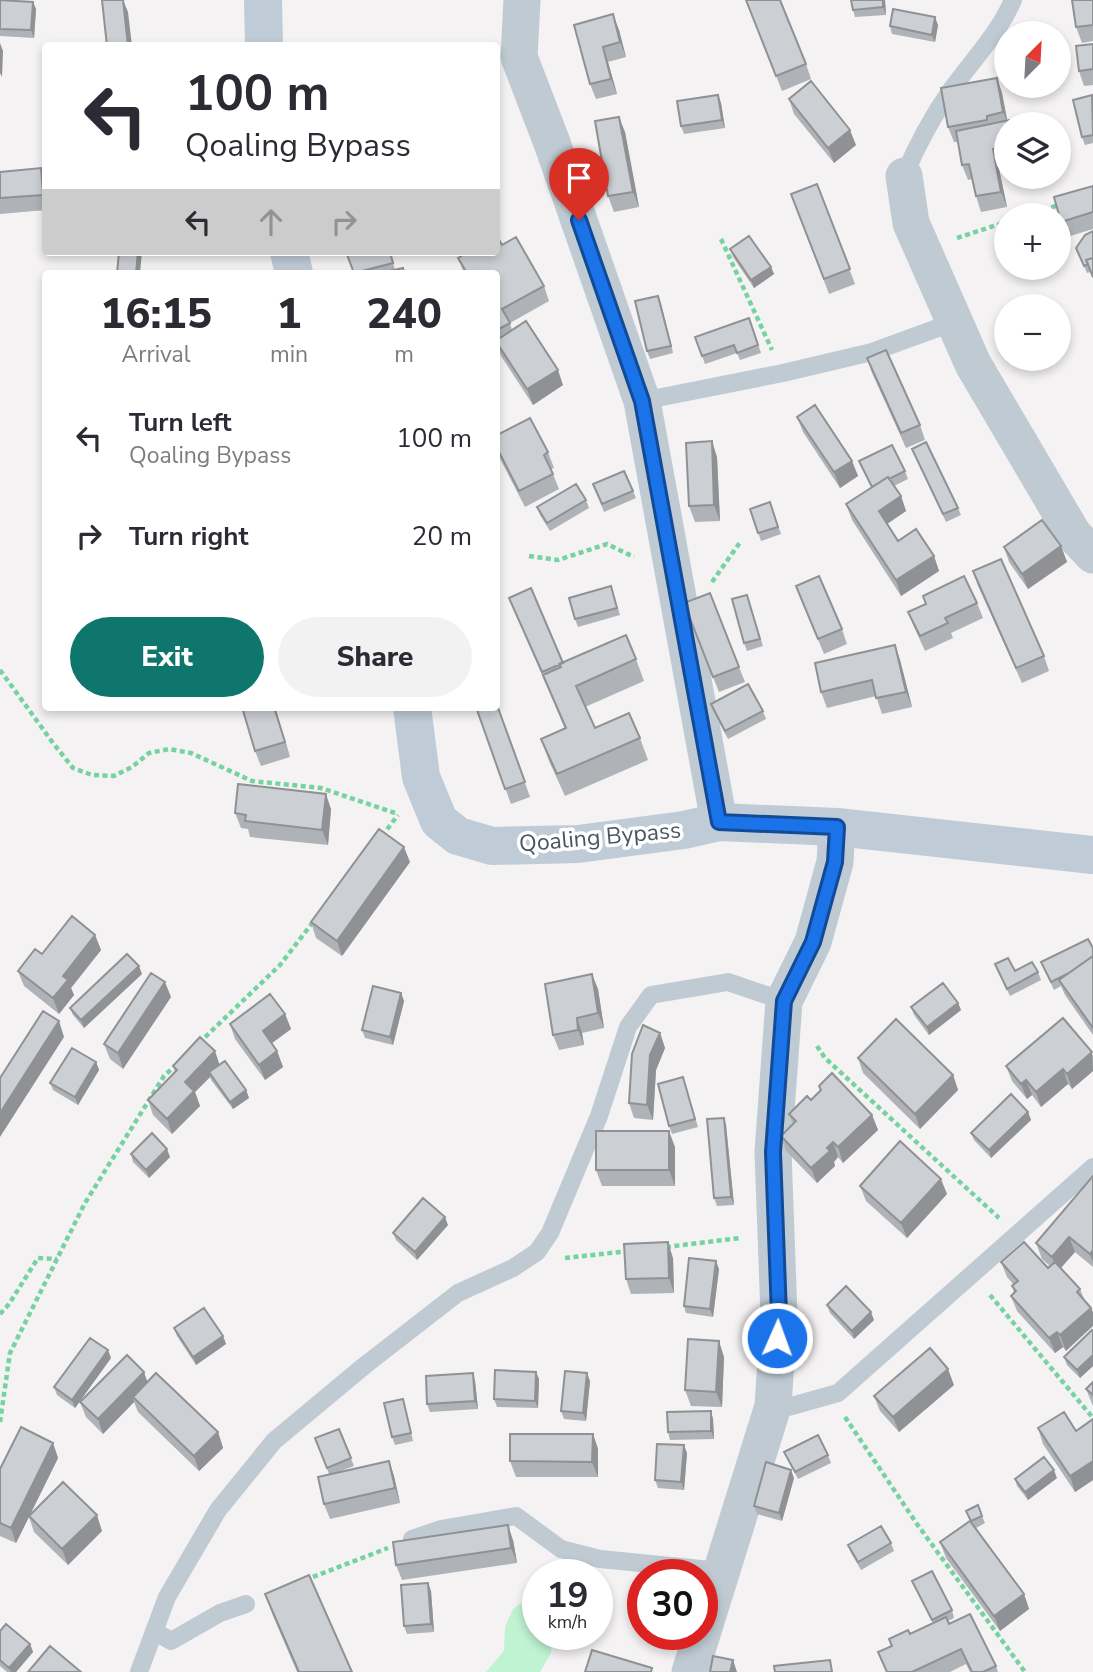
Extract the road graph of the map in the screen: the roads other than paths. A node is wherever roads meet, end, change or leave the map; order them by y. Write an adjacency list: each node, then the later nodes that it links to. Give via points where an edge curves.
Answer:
1 (263, 0): 4 (main road)
2 (522, 0): 7 (street, via 519,57)
3 (1013, 0): 5 (lane, via 920,137)
4 (264, 42)
5 (904, 176): 6 (street, via 911,223)
6 (954, 322): 7 (lane, via 872,352); 8 (street, via 973,365 1073,534)
7 (642, 401): 10 (street)
8 (1093, 555)
9 (413, 711): 10 (main road, Qoaling Bypass, via 421,777 439,821 458,836 492,846 578,844)
10 (719, 822): 11 (main road, Qoaling Bypass)
11 (837, 827): 12 (main road, Qoaling Bypass); 13 (street, via 835,862 813,942)
12 (1093, 855)
13 (784, 1001): 15 (street, via 773,1152 779,1315); 20 (lane, via 728,982 651,995 628,1027 599,1116 550,1233 537,1252 458,1293 274,1441 218,1510 167,1597)
14 (1093, 1167): 15 (lane, via 838,1393 788,1407)
15 (773, 1406): 17 (street)
16 (412, 1539): 17 (lane, via 441,1529 516,1516 561,1549 600,1559)
17 (721, 1571): 18 (street)
18 (718, 1581)
19 (246, 1604): 20 (lane, via 171,1641)
20 (154, 1631): 22 (lane)
21 (697, 1650): 23 (street)
22 (139, 1672)
23 (690, 1672)

